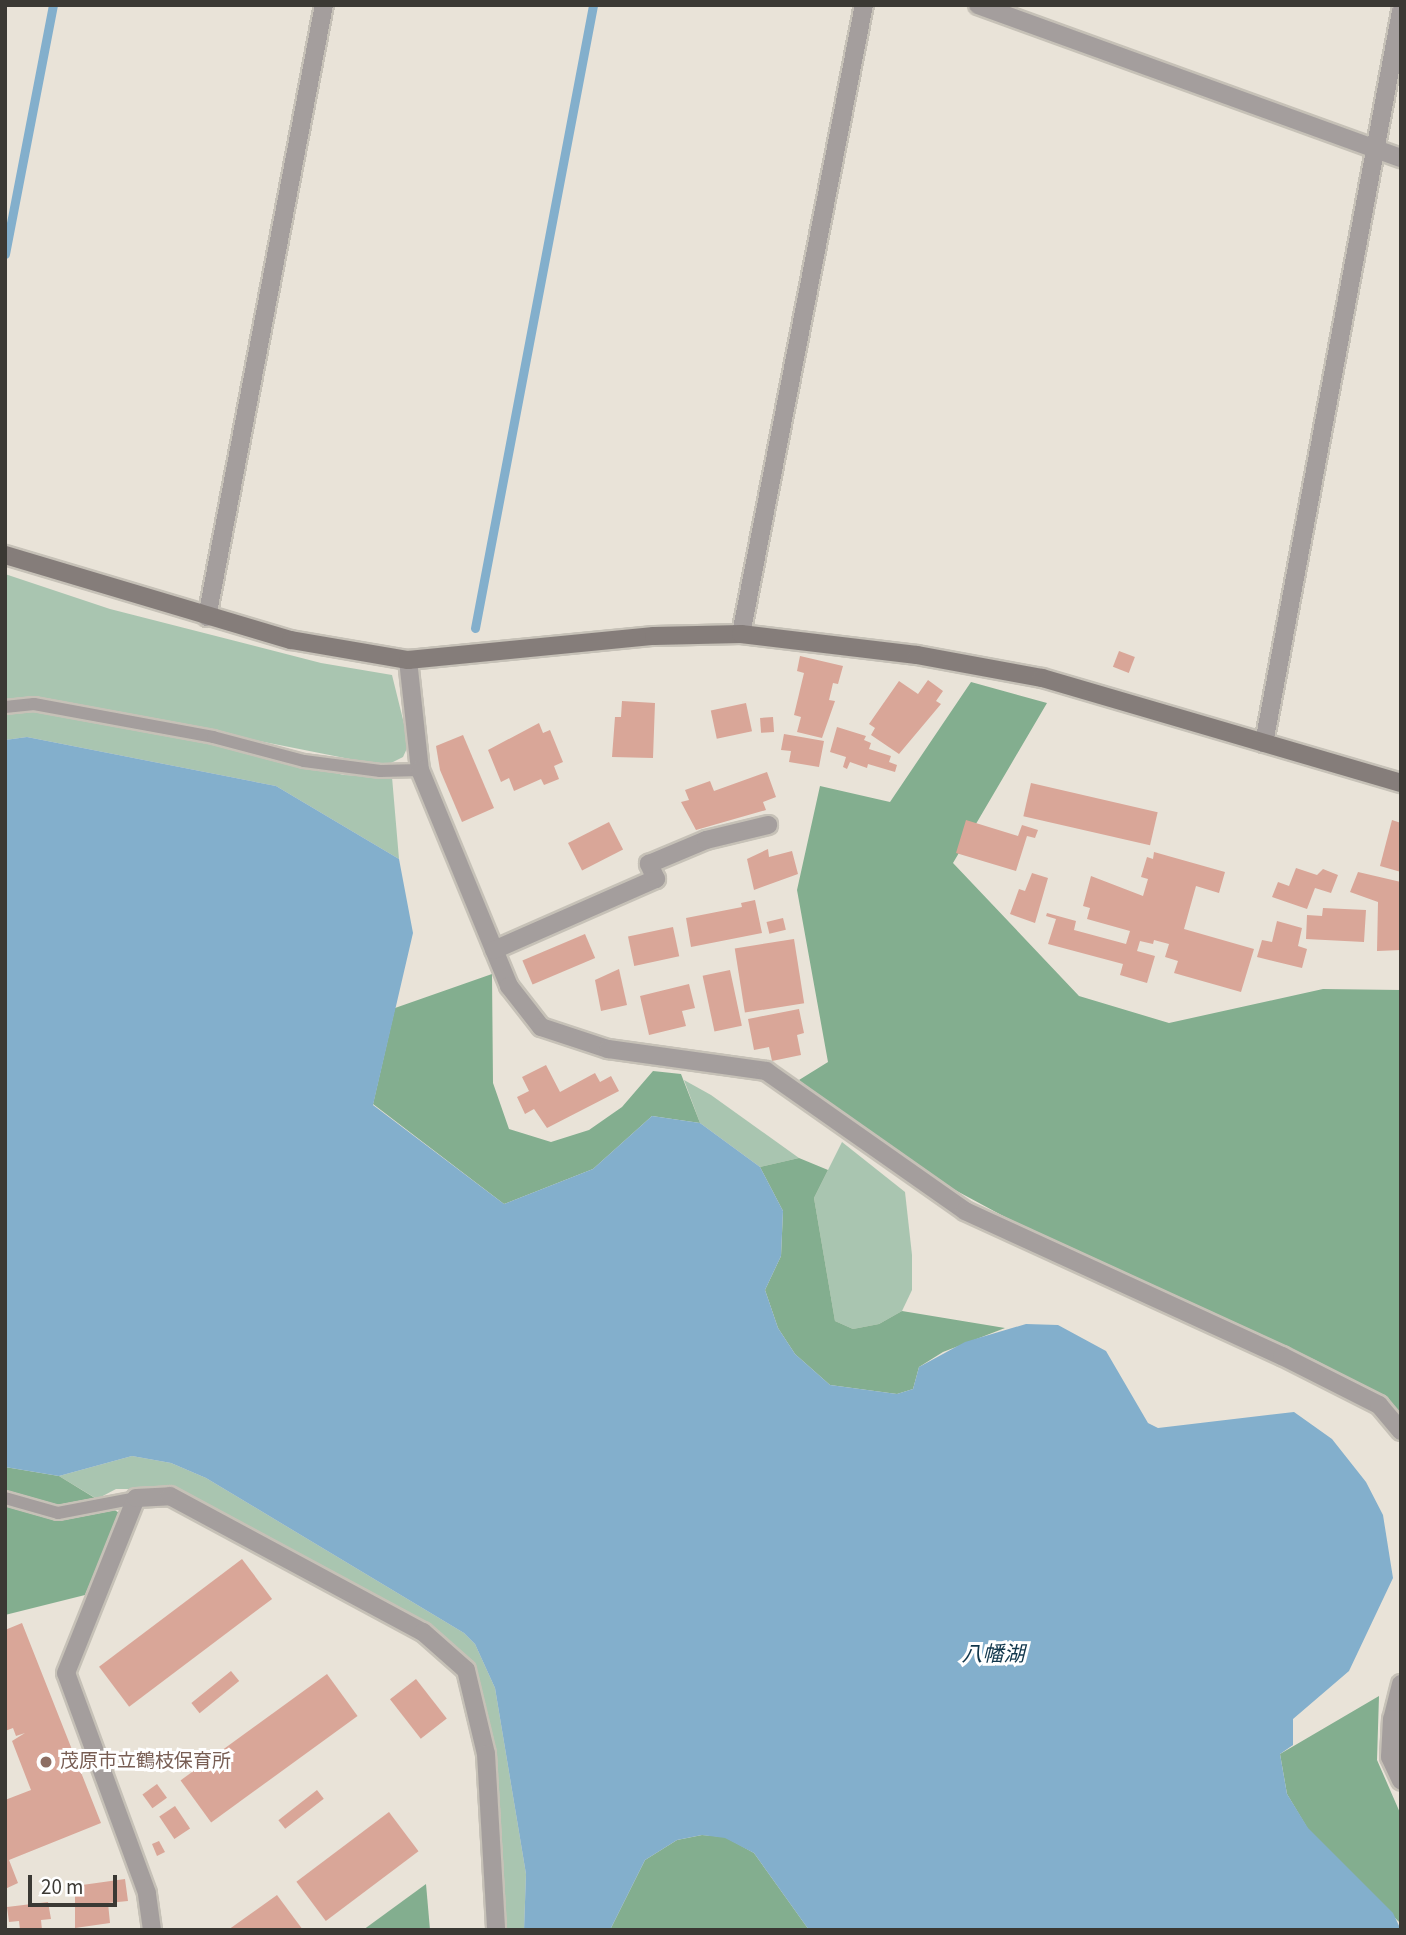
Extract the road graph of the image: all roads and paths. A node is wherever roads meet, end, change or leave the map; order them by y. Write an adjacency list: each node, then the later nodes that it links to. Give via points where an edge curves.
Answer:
1 (324, 5): 8 (street)
2 (864, 5): 9 (street)
3 (978, 5): 5 (street)
4 (1401, 12): 5 (street)
5 (1375, 149): 6 (street); 12 (street)
6 (1401, 158)
7 (5, 555): 8 (main road)
8 (207, 617): 10 (main road, via 291,639)
9 (741, 634): 10 (main road, via 654,636); 12 (main road, via 917,655 1042,678)
10 (408, 660): 13 (street)
11 (5, 707): 13 (lane, via 46,707 213,737 304,761 380,771)
12 (1264, 743): 14 (main road)
13 (420, 770): 16 (street)
14 (1401, 783)
15 (768, 825): 16 (street, via 706,840 649,864 656,878)
16 (494, 950): 17 (street, via 509,986 541,1027 608,1049 766,1071 965,1211 1331,1380 1379,1405)
17 (1401, 1431)
18 (136, 1498): 19 (lane, via 58,1513); 22 (street, via 65,1673 147,1893); 23 (street, via 170,1496 423,1632 466,1670 486,1754)
19 (5, 1499)
20 (1401, 1684): 21 (street, via 1392,1719 1390,1757)
21 (1401, 1781)
22 (152, 1930)
23 (496, 1930)

